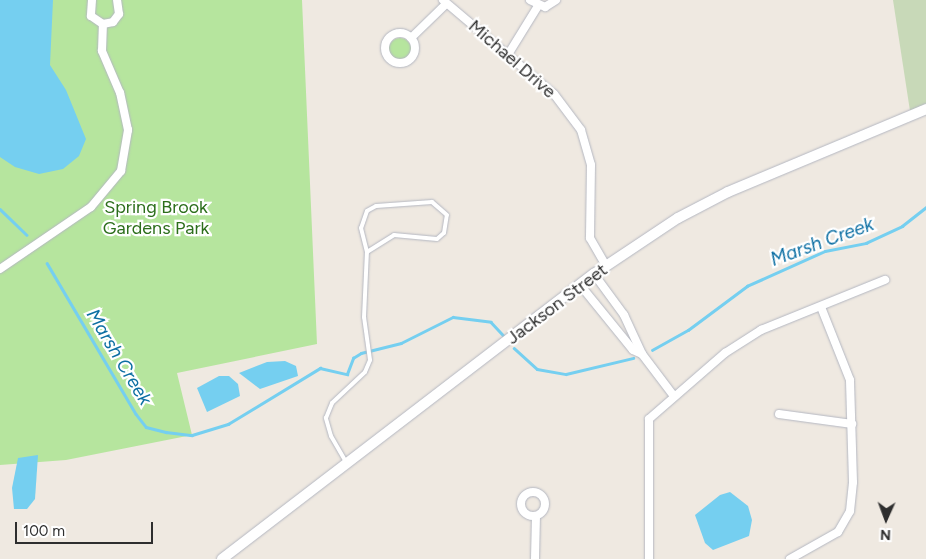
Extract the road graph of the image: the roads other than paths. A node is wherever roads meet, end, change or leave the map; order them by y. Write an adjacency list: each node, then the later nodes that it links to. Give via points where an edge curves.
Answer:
1 (92, 0): 7 (street, via 91,16)
2 (118, 0): 7 (street, via 119,14 113,22)
3 (530, 0): 6 (street)
4 (556, 0): 6 (street)
5 (444, 2): 8 (street); 9 (street, Michael Drive)
6 (538, 6): 9 (street)
7 (104, 24): 13 (street, via 102,51 120,93 128,130 121,171 92,207)
8 (411, 38)
9 (508, 53): 12 (street, Michael Drive, via 554,94 581,130 591,165 590,238)
10 (926, 109): 12 (street, Jackson Street, via 728,192 678,218)
11 (367, 252): 11 (lane, via 394,235 437,239 444,233 447,215 432,202 376,206 367,211 361,228); 22 (lane, via 364,316 370,360 365,372 332,404 326,418 331,436)
12 (606, 266): 14 (street, Jackson Street)
13 (0, 269)
14 (594, 274): 16 (street, Jackson Street); 18 (street, via 624,315)
15 (885, 280): 17 (street)
16 (581, 286): 18 (street, via 634,350); 22 (street, Jackson Street)
17 (821, 307): 19 (street, via 761,330); 21 (street, via 850,380)
18 (642, 354): 19 (street)
19 (673, 396): 26 (street, via 649,419)
20 (779, 414): 21 (street)
21 (852, 424): 27 (street, via 850,511 838,532)
22 (347, 464): 24 (street, Jackson Street)
23 (536, 516): 25 (street)
24 (222, 559)
25 (535, 559)
26 (649, 559)
27 (790, 559)

